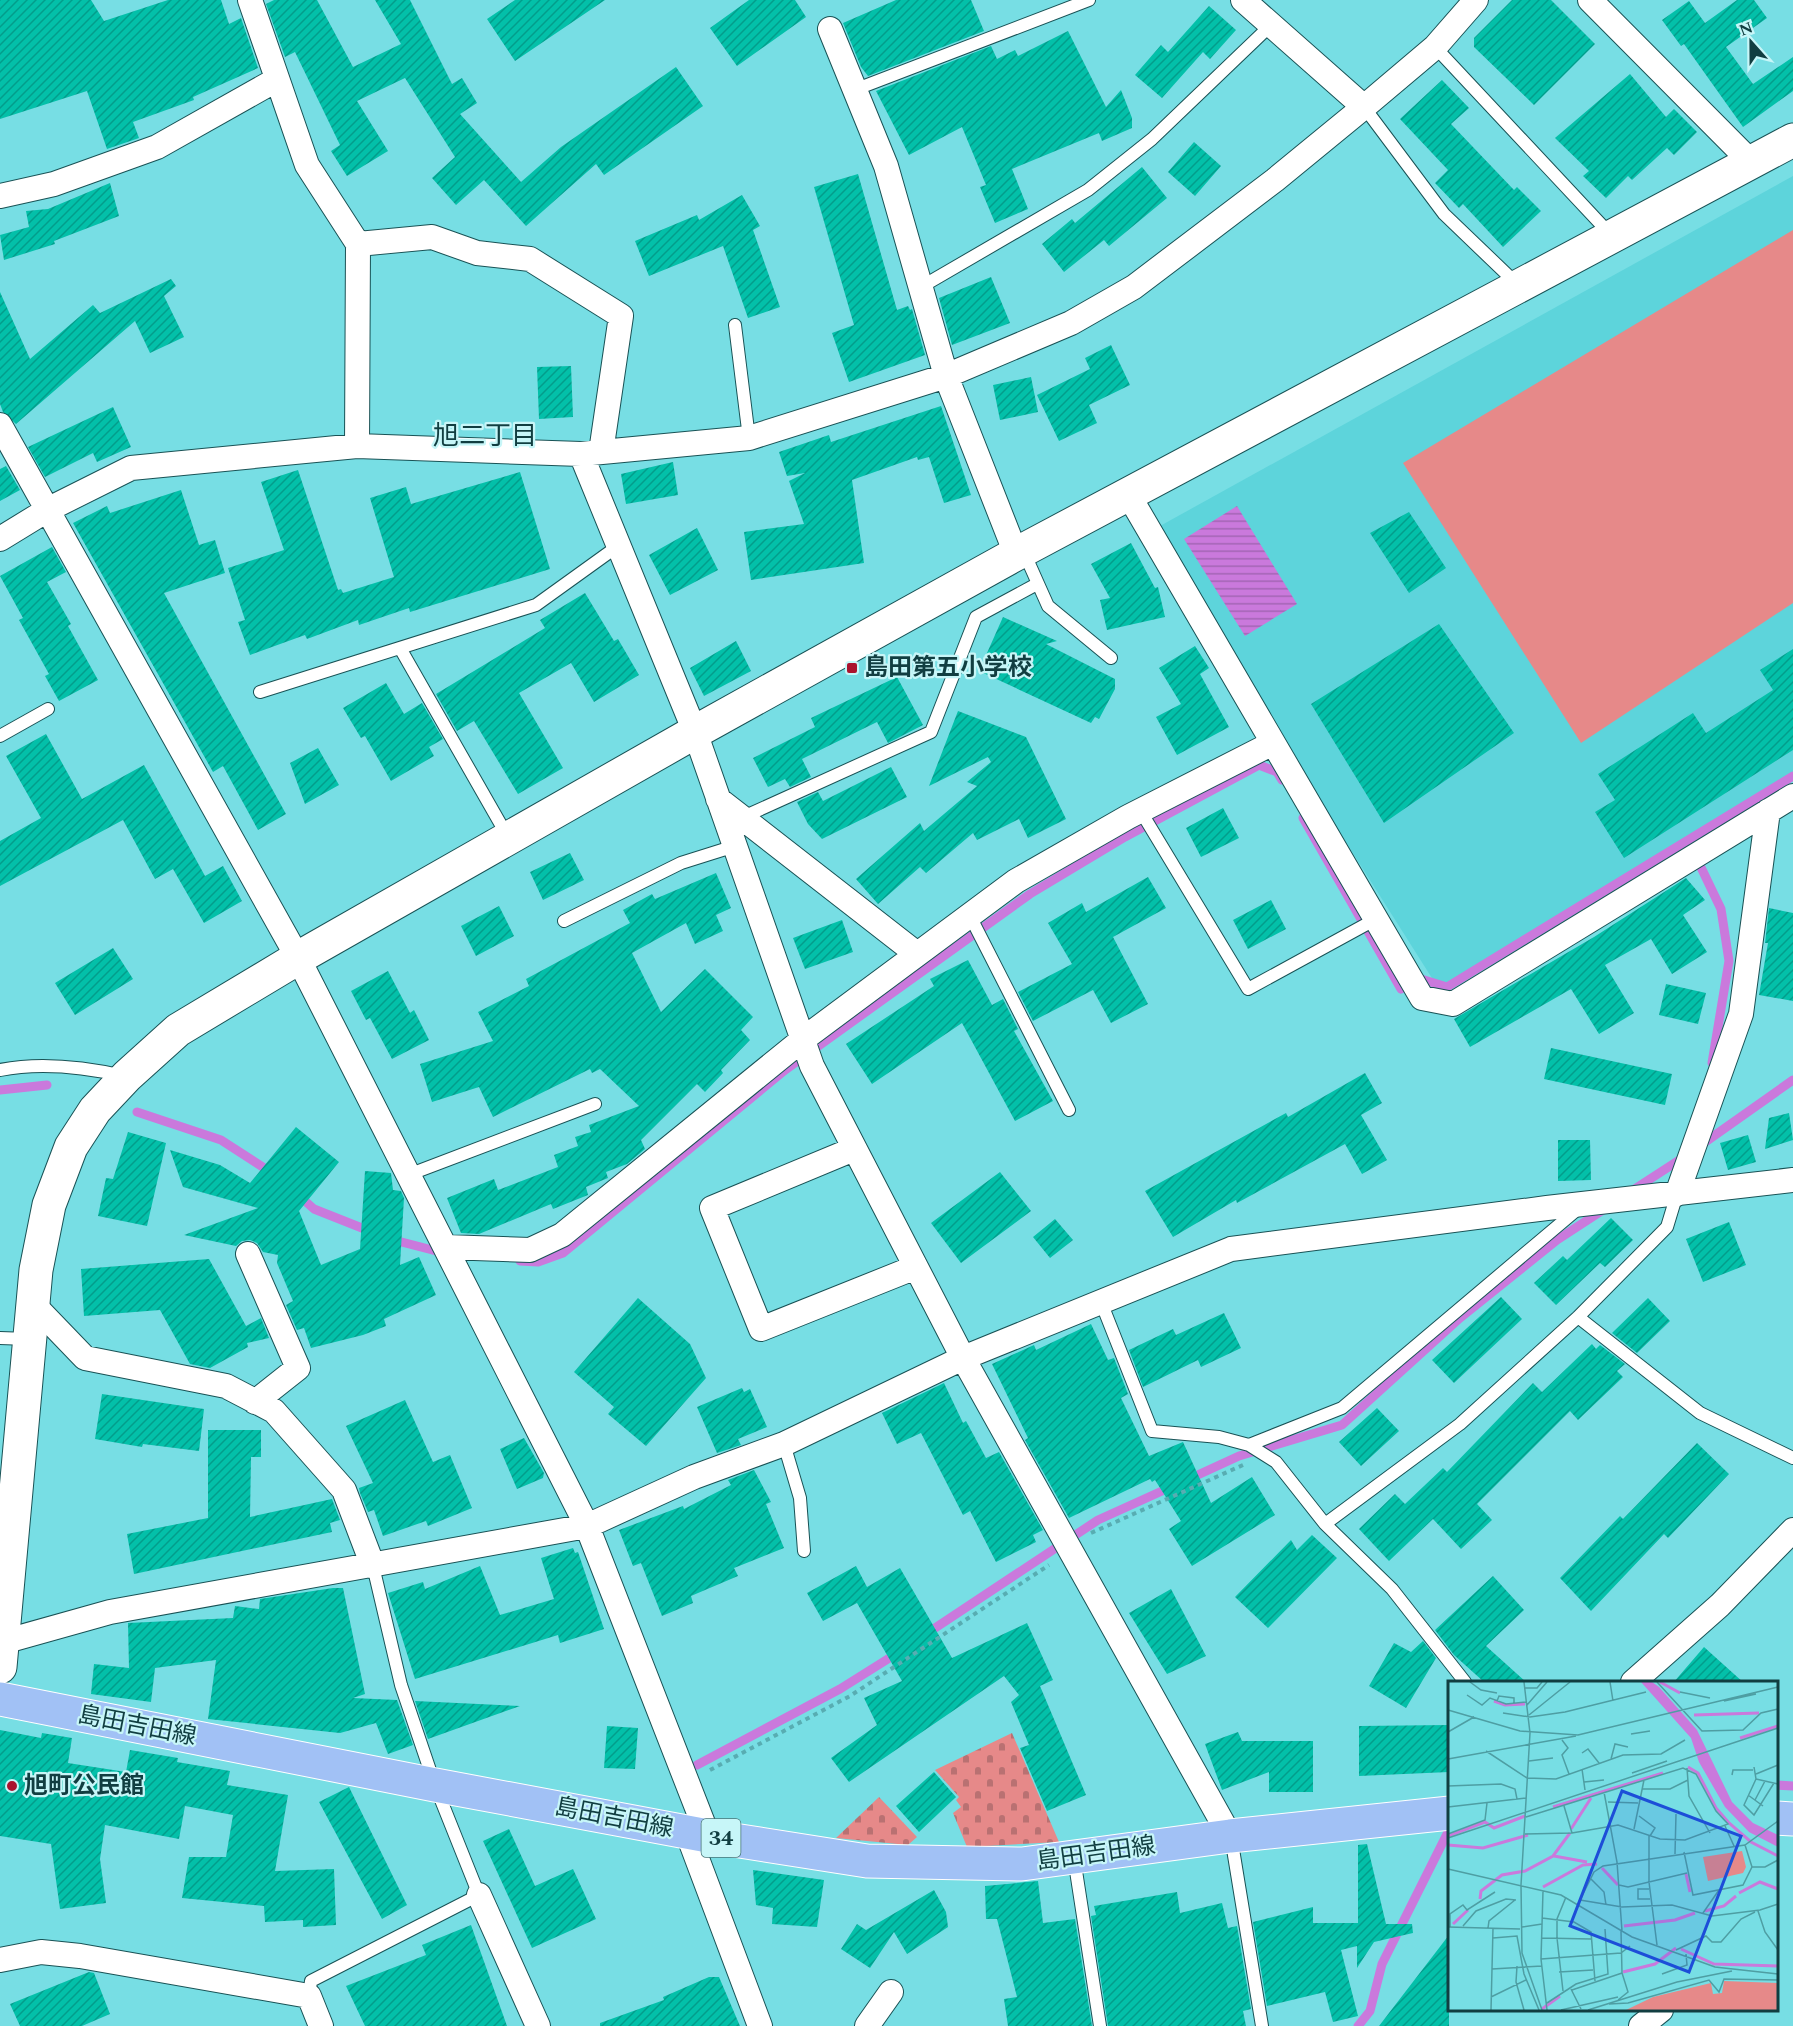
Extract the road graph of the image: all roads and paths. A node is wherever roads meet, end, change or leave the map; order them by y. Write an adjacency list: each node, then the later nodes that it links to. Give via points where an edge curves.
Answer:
1 (250, 0): 9 (street)
2 (1089, 0): 10 (lane)
3 (1243, 0): 6 (street)
4 (1476, 0): 8 (street)
5 (1590, 0): 13 (street)
6 (1271, 25): 11 (street); 18 (lane, via 1152,139 1088,190)
7 (830, 30): 10 (street)
8 (1434, 47): 11 (street); 15 (lane)
9 (276, 80): 14 (street, via 157,147 54,184); 16 (street, via 307,165)
10 (854, 90): 18 (street, via 886,166)
11 (1365, 106): 17 (lane, via 1444,214); 20 (street, via 1134,287 1071,323)
12 (1793, 140): 13 (street)
13 (1752, 163): 15 (street)
14 (0, 195)
15 (1611, 235): 17 (street)
16 (358, 244): 23 (street); 24 (street, via 432,237 477,253 530,259 621,316)
17 (1518, 285): 25 (street)
18 (921, 287): 20 (street)
19 (735, 325): 22 (lane)
20 (946, 376): 22 (street); 29 (street)
21 (0, 425): 26 (street)
22 (749, 438): 24 (street)
23 (357, 446): 24 (street); 26 (street, via 131,468)
24 (591, 453): 28 (street)
25 (1128, 494): 29 (street); 37 (street)
26 (49, 509): 27 (street); 49 (street)
27 (0, 539)
28 (618, 546): 31 (lane, via 536,605); 35 (street)
29 (1020, 552): 30 (lane); 35 (street)
30 (1037, 584): 32 (lane, via 1048,606); 42 (lane, via 976,618 931,732)
31 (400, 648): 33 (lane); 43 (lane)
32 (1111, 658)
33 (260, 692)
34 (48, 709): 36 (lane)
35 (695, 732): 39 (street); 43 (street)
36 (0, 736)
37 (1273, 743): 40 (street); 46 (street)
38 (1793, 796): 41 (street)
39 (718, 799): 42 (street); 44 (street)
40 (1140, 810): 45 (street, via 1016,881); 46 (lane, via 1248,989)
41 (1768, 811): 46 (street, via 1453,1004 1422,998); 58 (street, via 1741,1014)
42 (741, 818): 48 (street)
43 (508, 838): 49 (street)
44 (735, 846): 47 (lane, via 681,863); 50 (street)
45 (970, 916): 48 (street); 54 (lane)
46 (1376, 919)
47 (564, 921)
48 (918, 954): 50 (street)
49 (298, 958): 52 (street, via 178,1030); 56 (street)
50 (802, 1040): 55 (street); 60 (street, via 562,1235 531,1250)
51 (0, 1070): 52 (lane, via 44,1066)
52 (127, 1076): 64 (street, via 95,1110 71,1147 49,1205)
53 (595, 1104): 56 (lane)
54 (1069, 1110)
55 (855, 1149): 62 (street); 62 (street, via 712,1208 761,1329)
56 (408, 1175): 60 (street)
57 (1793, 1180): 58 (street)
58 (1677, 1194): 59 (street); 65 (lane, via 1667,1227)
59 (1584, 1204): 63 (street, via 1231,1249); 70 (lane, via 1342,1408)
60 (445, 1247): 75 (street)
61 (248, 1254): 68 (street, via 298,1368)
62 (916, 1267): 67 (street)
63 (1101, 1302): 67 (street); 70 (lane, via 1152,1431 1219,1437)
64 (33, 1304): 66 (street); 68 (street, via 85,1358 226,1386)
65 (1578, 1317): 72 (lane, via 1700,1413); 74 (lane, via 1460,1424)
66 (14, 1338): 73 (street)
67 (963, 1358): 69 (street); 77 (street)
68 (255, 1402): 79 (street, via 274,1411 344,1490)
69 (784, 1444): 75 (street, via 694,1477); 78 (lane, via 800,1498)
70 (1249, 1445): 71 (lane)
71 (1266, 1455): 74 (lane, via 1276,1462); 77 (path, via 1093,1532)
72 (1793, 1458)
73 (7, 1513): 80 (street)
74 (1325, 1524): 81 (lane, via 1392,1588)
75 (587, 1526): 79 (street); 84 (street)
76 (1793, 1530): 82 (street, via 1720,1605)
77 (1071, 1550): 84 (path, via 850,1696); 90 (street)
78 (804, 1551)
79 (373, 1566): 80 (street, via 110,1612); 85 (lane, via 401,1685)
80 (1, 1654)
81 (1463, 1681)
82 (1635, 1681)
83 (0, 1699): 85 (main road, 島田吉田線 / 34)
84 (687, 1782): 89 (street)
85 (435, 1785): 89 (main road, 島田吉田線 / 34); 92 (lane)
86 (1448, 1813): 90 (main road, 島田吉田線 / 34)
87 (1778, 1818): 88 (main road)
88 (1793, 1819)
89 (698, 1834): 91 (main road, 島田吉田線 / 34, via 867,1861 1022,1864); 99 (street)
90 (1230, 1836): 91 (main road, 島田吉田線 / 34); 102 (lane)
91 (1073, 1857): 101 (lane)
92 (478, 1895): 95 (lane, via 311,1981); 98 (street)
93 (0, 1960): 95 (street, via 41,1952 80,1956)
94 (891, 1992): 100 (street)
95 (309, 1996): 97 (street)
96 (1659, 2011): 103 (street)
97 (321, 2026)
98 (538, 2026)
99 (760, 2026)
100 (867, 2026)
101 (1101, 2026)
102 (1262, 2026)
103 (1641, 2026)

